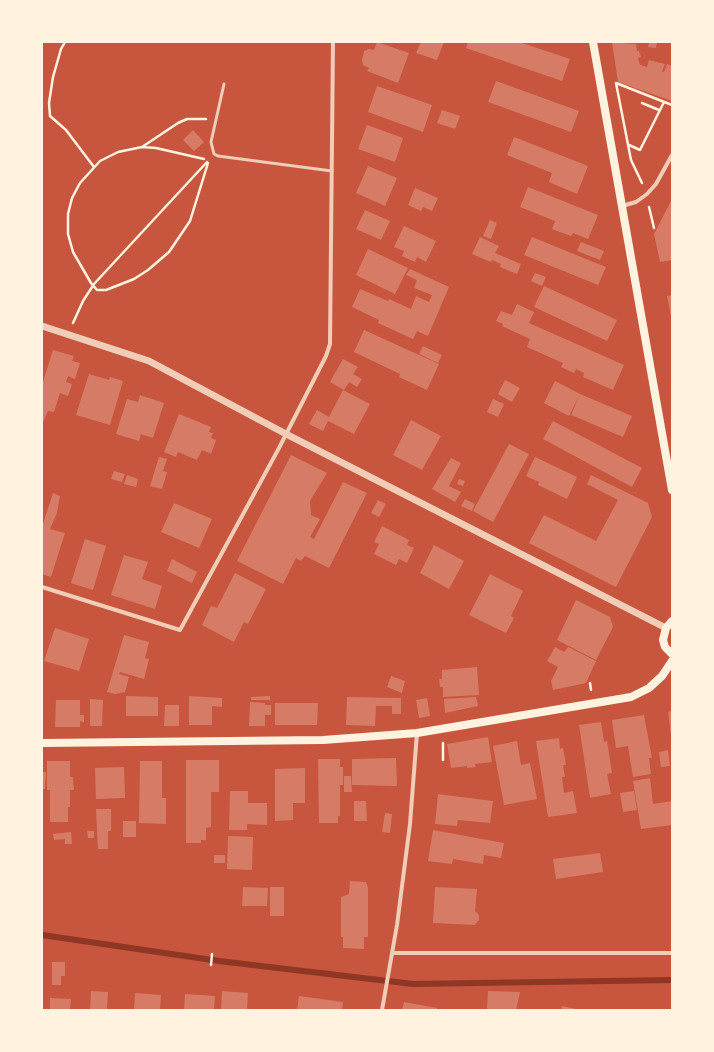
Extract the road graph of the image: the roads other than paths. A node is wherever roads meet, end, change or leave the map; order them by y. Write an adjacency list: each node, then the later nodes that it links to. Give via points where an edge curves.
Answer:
1 (333, 42): 5 (street)
2 (593, 42): 6 (main road)
3 (224, 84): 5 (lane, via 211,142 214,154)
4 (672, 156): 6 (street, via 656,184 647,194 636,202)
5 (332, 171): 8 (street, via 330,344)
6 (622, 206): 9 (main road)
7 (42, 326): 8 (street, via 149,361)
8 (286, 434): 10 (street, via 180,630); 12 (street)
9 (672, 490)
10 (42, 587)
11 (672, 621): 12 (main road)
12 (666, 628): 13 (main road, via 663,640 665,647)
13 (672, 654)
14 (672, 661): 15 (main road, via 662,676 649,688 631,697)
15 (417, 733): 16 (main road, via 323,740); 17 (street, via 410,824)
16 (42, 743)
17 (392, 953): 18 (street); 19 (street)
18 (672, 953)
19 (382, 1010)

